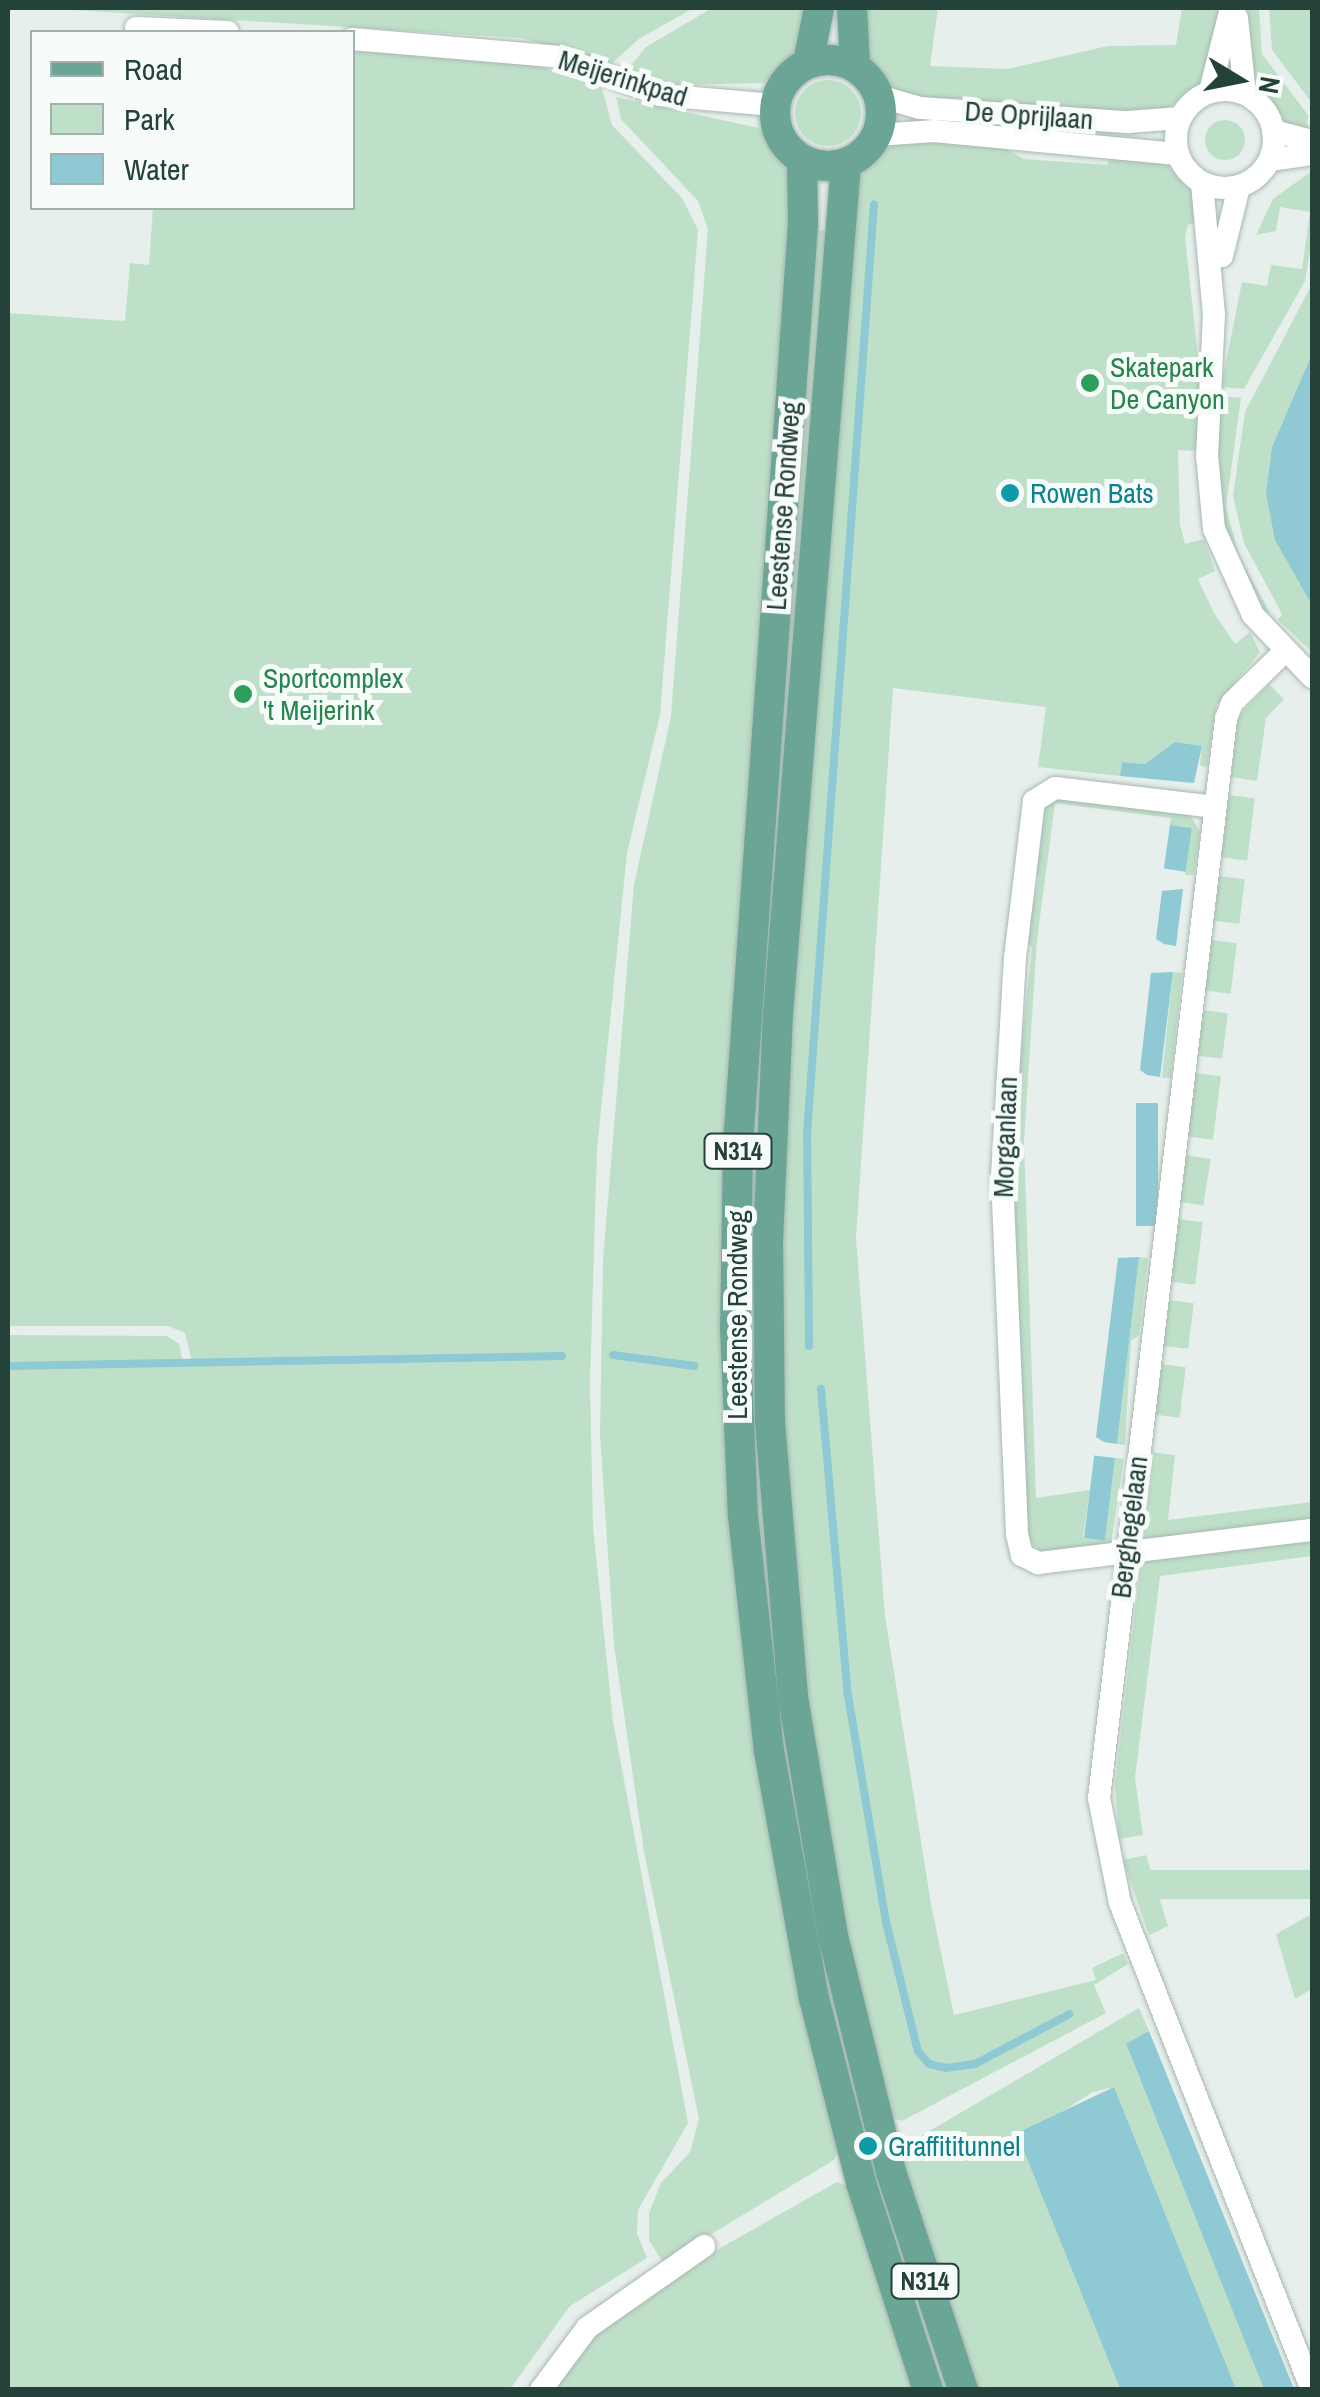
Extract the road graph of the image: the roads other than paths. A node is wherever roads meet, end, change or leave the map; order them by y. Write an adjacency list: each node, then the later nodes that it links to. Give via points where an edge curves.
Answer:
1 (818, 8): 7 (main road)
2 (852, 8): 8 (main road)
3 (1234, 8): 9 (street); 10 (street)
4 (136, 28): 5 (street)
5 (182, 30)
6 (355, 39): 12 (street, Meijerinkpad, via 560,57 660,95)
7 (808, 63): 8 (main road); 12 (main road, via 792,73)
8 (856, 66): 11 (main road)
9 (1210, 91): 10 (street); 13 (street)
10 (1245, 94): 14 (street, via 1268,114)
11 (879, 96): 13 (street, De Oprijlaan, via 920,108 1128,122); 15 (main road)
12 (774, 105): 19 (main road, via 780,137)
13 (1180, 118): 17 (street)
14 (1274, 131): 16 (street); 20 (street)
15 (877, 135): 17 (street, De Oprijlaan, via 934,130); 21 (main road)
16 (1312, 141)
17 (1177, 154): 22 (street)
18 (1312, 154): 20 (street)
19 (802, 160): 21 (main road); 32 (main road, Leestense Rondweg / N314, via 803,224 739,1130 735,1373 768,1751 806,1960 847,2134)
20 (1270, 160): 23 (street)
21 (846, 163): 33 (main road, Leestense Rondweg / N314, via 778,1013 768,1346 793,1696 829,1917 891,2172)
22 (1202, 184): 23 (street); 24 (street)
23 (1239, 187): 24 (street)
24 (1214, 314): 25 (street, via 1208,455 1214,528 1238,591)
25 (1283, 653): 26 (street); 27 (street, Berghegelaan, via 1228,711)
26 (1312, 678)
27 (1215, 807): 29 (street, Berghegelaan); 29 (street, Morganlaan, via 1069,788 1041,791 1022,885 1002,1195 1016,1534 1022,1555 1038,1564)
28 (1312, 1530): 29 (street)
29 (1126, 1556): 34 (street, Berghegelaan, via 1102,1746 1106,1850 1120,1904)
30 (704, 2246): 31 (street, via 587,2328)
31 (541, 2390)
32 (928, 2390)
33 (963, 2390)
34 (1312, 2390)

